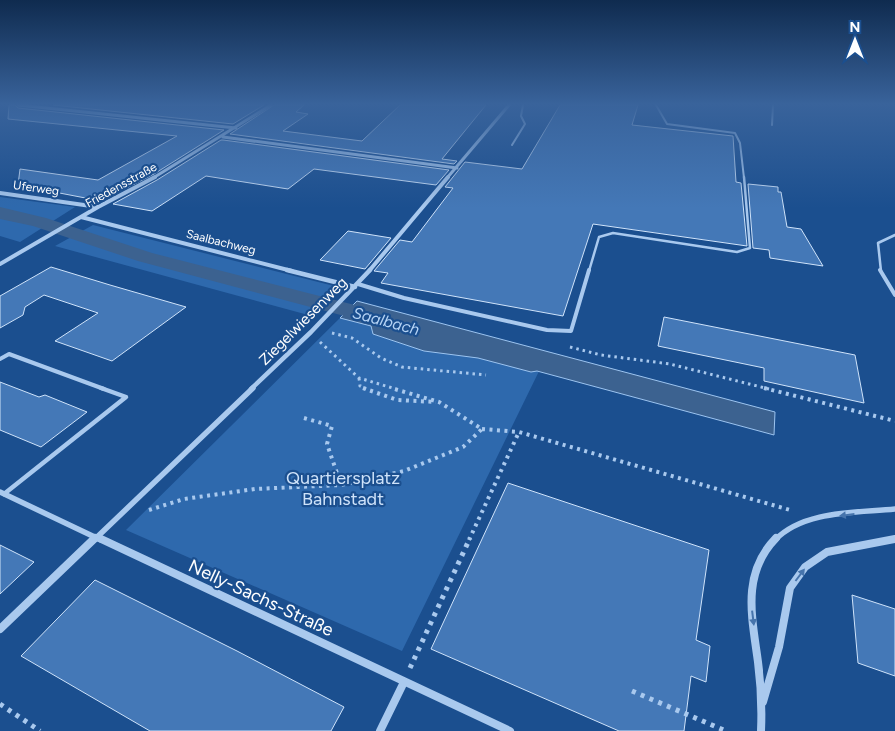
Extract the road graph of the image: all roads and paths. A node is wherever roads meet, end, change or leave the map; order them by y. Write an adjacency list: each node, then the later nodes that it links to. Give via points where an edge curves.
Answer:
1 (218, 139): 9 (street, Friedensstraße)
2 (238, 139): 7 (street)
3 (481, 139): 7 (street, Ziegelwiesenweg)
4 (516, 139): 6 (lane)
5 (738, 139): 13 (lane, via 750,218 750,248 737,252 613,234 599,237 571,331 546,330)
6 (512, 145)
7 (457, 168): 13 (street, Ziegelwiesenweg)
8 (0, 193): 9 (street, Uferweg)
9 (98, 207): 10 (street, Friedensstraße)
10 (81, 217): 12 (street, Friedensstraße); 13 (street, Saalbachweg)
11 (895, 235): 14 (lane, via 878,243 880,269)
12 (0, 264)
13 (355, 287): 15 (street, Ziegelwiesenweg)
14 (895, 295)
15 (311, 332): 18 (path, via 352,338 381,358 402,367); 19 (path, via 335,358); 30 (street, Ziegelwiesenweg)
16 (563, 345): 22 (path, via 601,355 670,364)
17 (0, 359): 26 (lane, via 9,354 126,397)
18 (486, 375)
19 (360, 378): 20 (path); 20 (path, via 360,386 401,402)
20 (439, 402): 23 (path)
21 (304, 418): 25 (path, via 332,426 327,444)
22 (895, 421)
23 (482, 429): 24 (path); 25 (path, via 463,447 404,471)
24 (519, 432): 29 (path); 33 (path)
25 (341, 485): 28 (path, via 255,489 184,499)
26 (2, 493): 30 (street, Nelly-Sachs-Straße)
27 (895, 509): 29 (street, one-way to 29)
28 (146, 511)
29 (819, 519): 36 (street, one-way to 36, via 797,525 779,535 764,552 756,568 750,598)
30 (98, 538): 32 (street, Ziegelwiesenweg); 33 (street, Nelly-Sachs-Straße)
31 (895, 539): 36 (street, one-way to 31, via 779,648 790,588 806,567 827,552 855,544)
32 (0, 629)
33 (404, 682): 38 (street); 39 (street, Nelly-Sachs-Straße)
34 (632, 691): 40 (path)
35 (0, 704): 37 (path)
36 (762, 704): 41 (street)
37 (40, 731)
38 (380, 731)
39 (510, 731)
40 (726, 731)
41 (761, 731)

